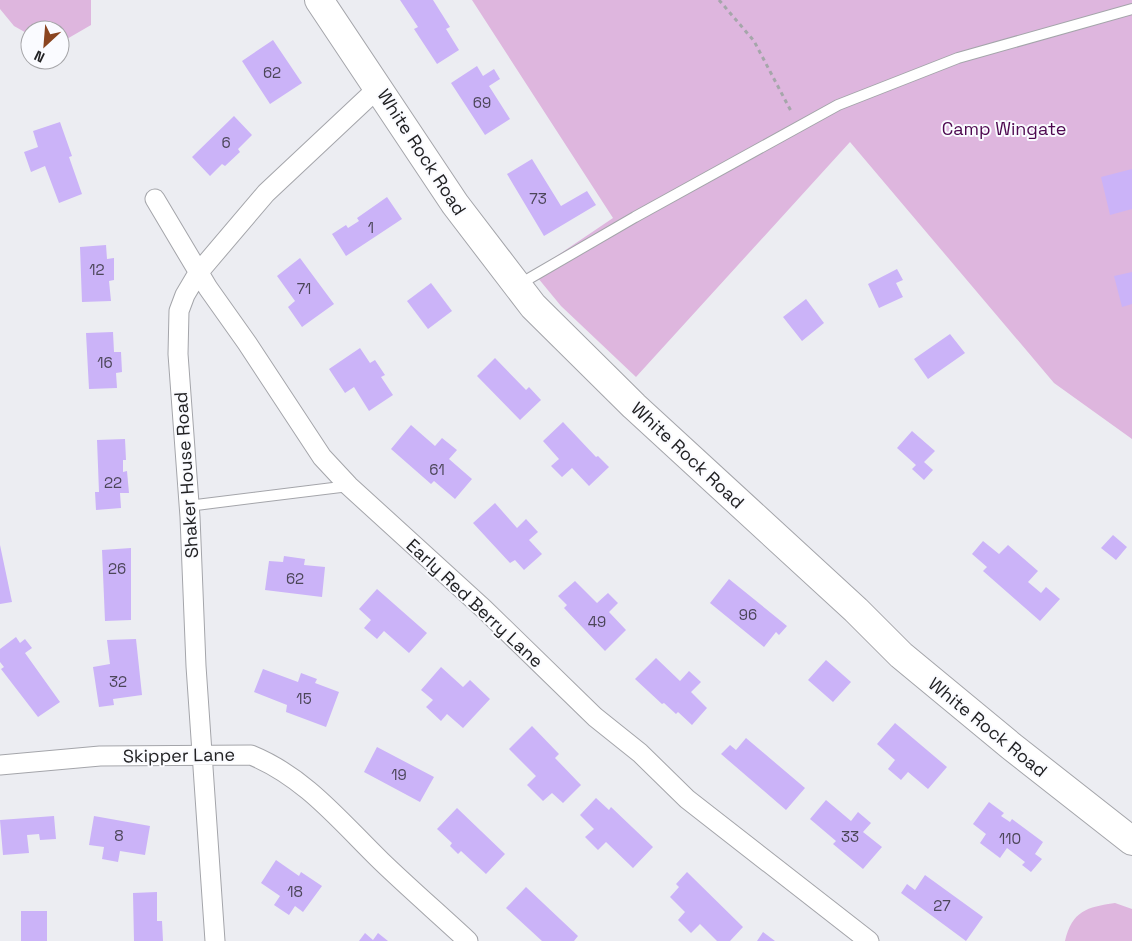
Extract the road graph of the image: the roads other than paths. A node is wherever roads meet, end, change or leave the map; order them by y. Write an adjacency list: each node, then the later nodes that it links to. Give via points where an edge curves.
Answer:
1 (319, 0): 3 (street, White Rock Road)
2 (1132, 10): 6 (lane, via 958,58 838,105)
3 (379, 87): 5 (street, Shaker House Road, via 266,193); 6 (street, White Rock Road, via 455,204)
4 (156, 198): 5 (street, Early Red Berry Lane)
5 (198, 273): 7 (street, Early Red Berry Lane, via 322,457); 8 (street, Shaker House Road, via 179,311 177,334)
6 (517, 286): 11 (street, White Rock Road, via 533,306 634,406 901,655)
7 (349, 486): 8 (lane); 14 (street, Early Red Berry Lane, via 687,799)
8 (188, 506): 9 (street, Shaker House Road)
9 (202, 754): 10 (street, Skipper Lane, via 100,756); 12 (street, Shaker House Road); 13 (street, Skipper Lane, via 251,755 272,763 295,778)
10 (0, 765)
11 (1132, 840)
12 (215, 941)
13 (468, 941)
14 (869, 941)

